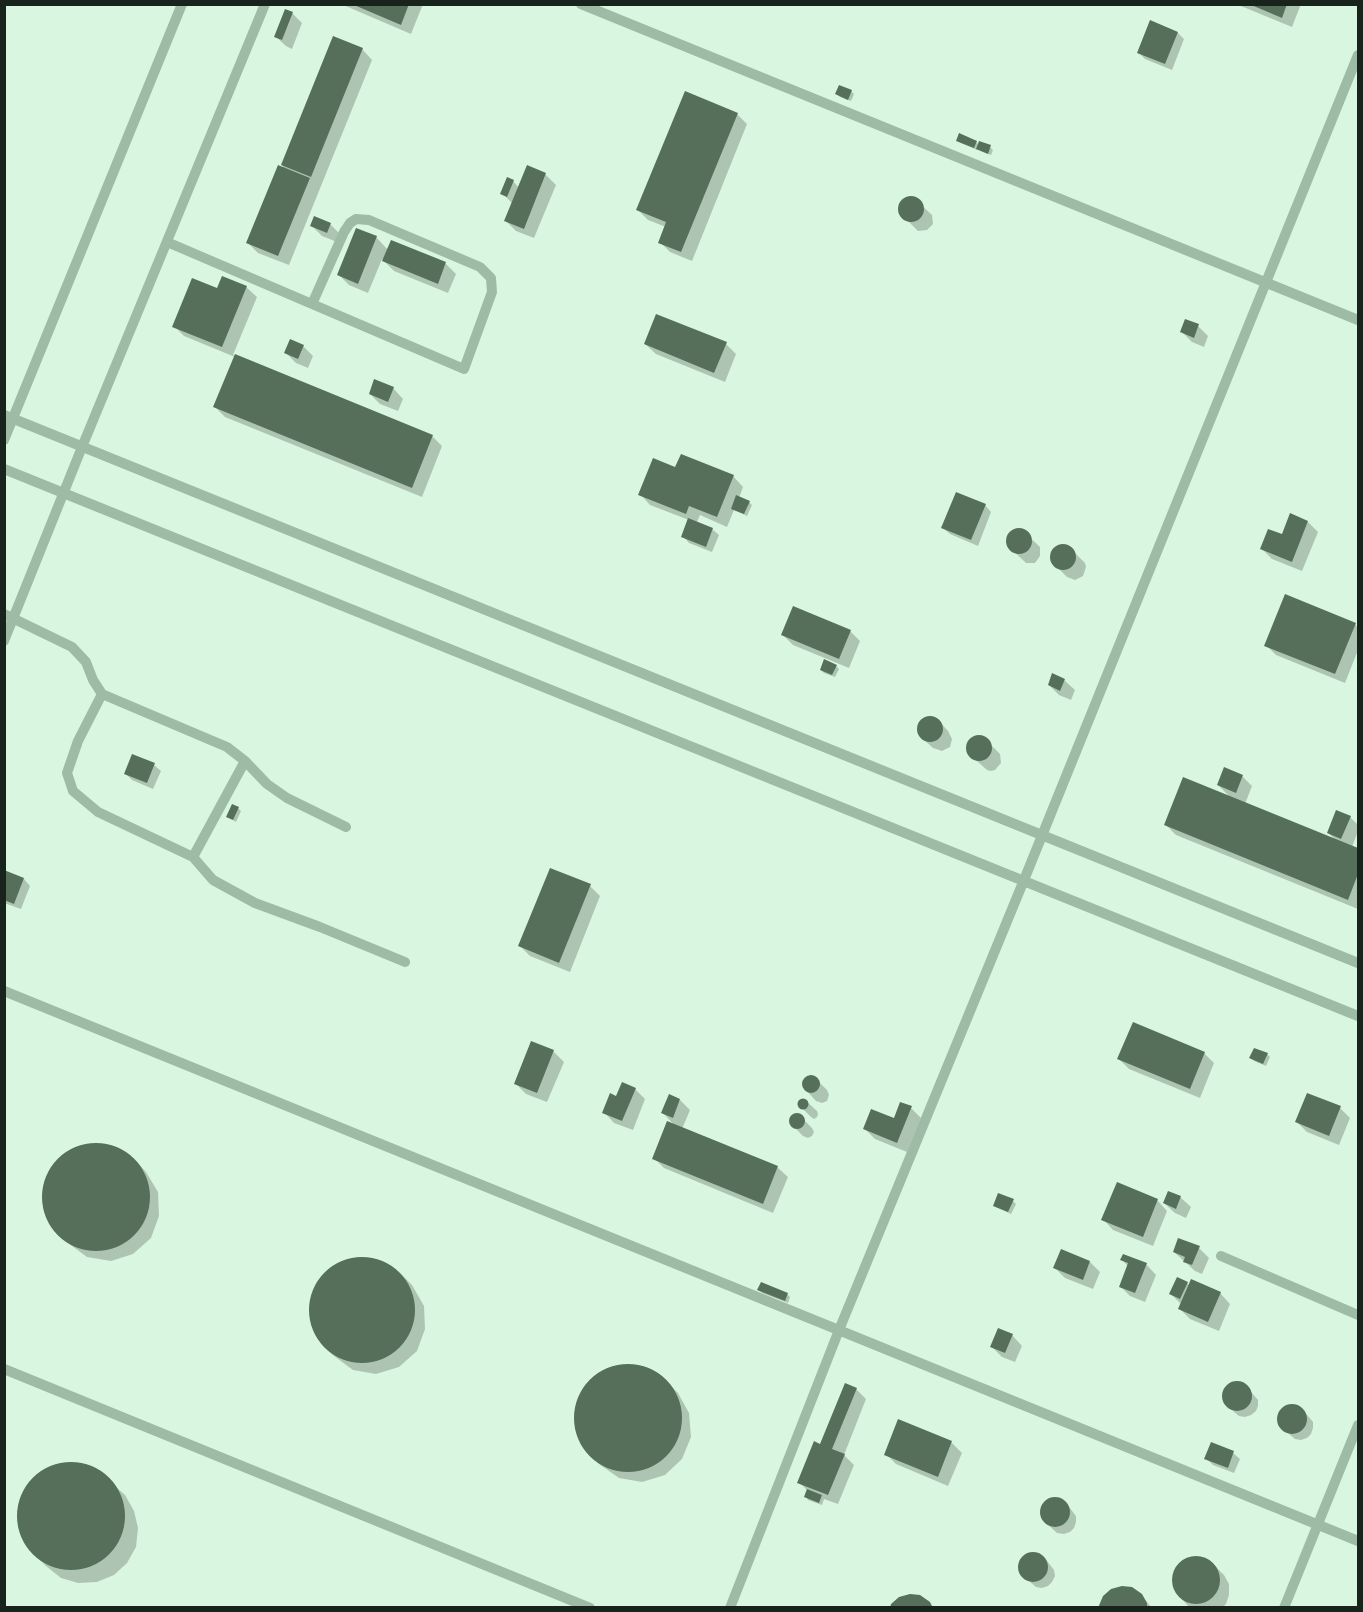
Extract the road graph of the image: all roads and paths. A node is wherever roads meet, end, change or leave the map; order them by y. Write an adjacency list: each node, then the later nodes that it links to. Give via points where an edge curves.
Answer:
1 (182, 4): 9 (lane)
2 (265, 4): 5 (lane)
3 (581, 4): 6 (lane)
4 (1359, 55): 6 (lane)
5 (167, 242): 7 (lane); 11 (lane)
6 (1266, 282): 8 (lane); 19 (lane)
7 (312, 304): 7 (lane, via 464,369 492,292 491,278 480,267 369,220 356,219 344,232)
8 (1359, 320)
9 (9, 417): 10 (lane); 11 (lane)
10 (4, 440)
11 (82, 447): 13 (lane); 19 (lane)
12 (4, 470): 13 (lane)
13 (63, 493): 14 (lane); 21 (lane)
14 (9, 616): 15 (lane); 16 (lane, via 72,646 86,662)
15 (4, 641)
16 (102, 694): 17 (lane, via 227,747); 20 (lane, via 67,772 73,791 98,812)
17 (245, 761): 18 (lane, via 287,798); 20 (lane)
18 (346, 827)
19 (1042, 834): 21 (lane); 23 (lane)
20 (193, 857): 22 (lane, via 213,880 255,903)
21 (1024, 880): 25 (lane); 28 (lane)
22 (405, 962)
23 (1359, 963)
24 (4, 991): 28 (lane)
25 (1359, 1016)
26 (1221, 1257): 27 (lane)
27 (1359, 1315)
28 (839, 1330): 31 (lane); 34 (lane)
29 (4, 1369): 33 (lane)
30 (1359, 1425): 31 (lane)
31 (1318, 1524): 32 (lane); 35 (lane)
32 (1359, 1540)
33 (590, 1608)
34 (730, 1608)
35 (1284, 1608)

